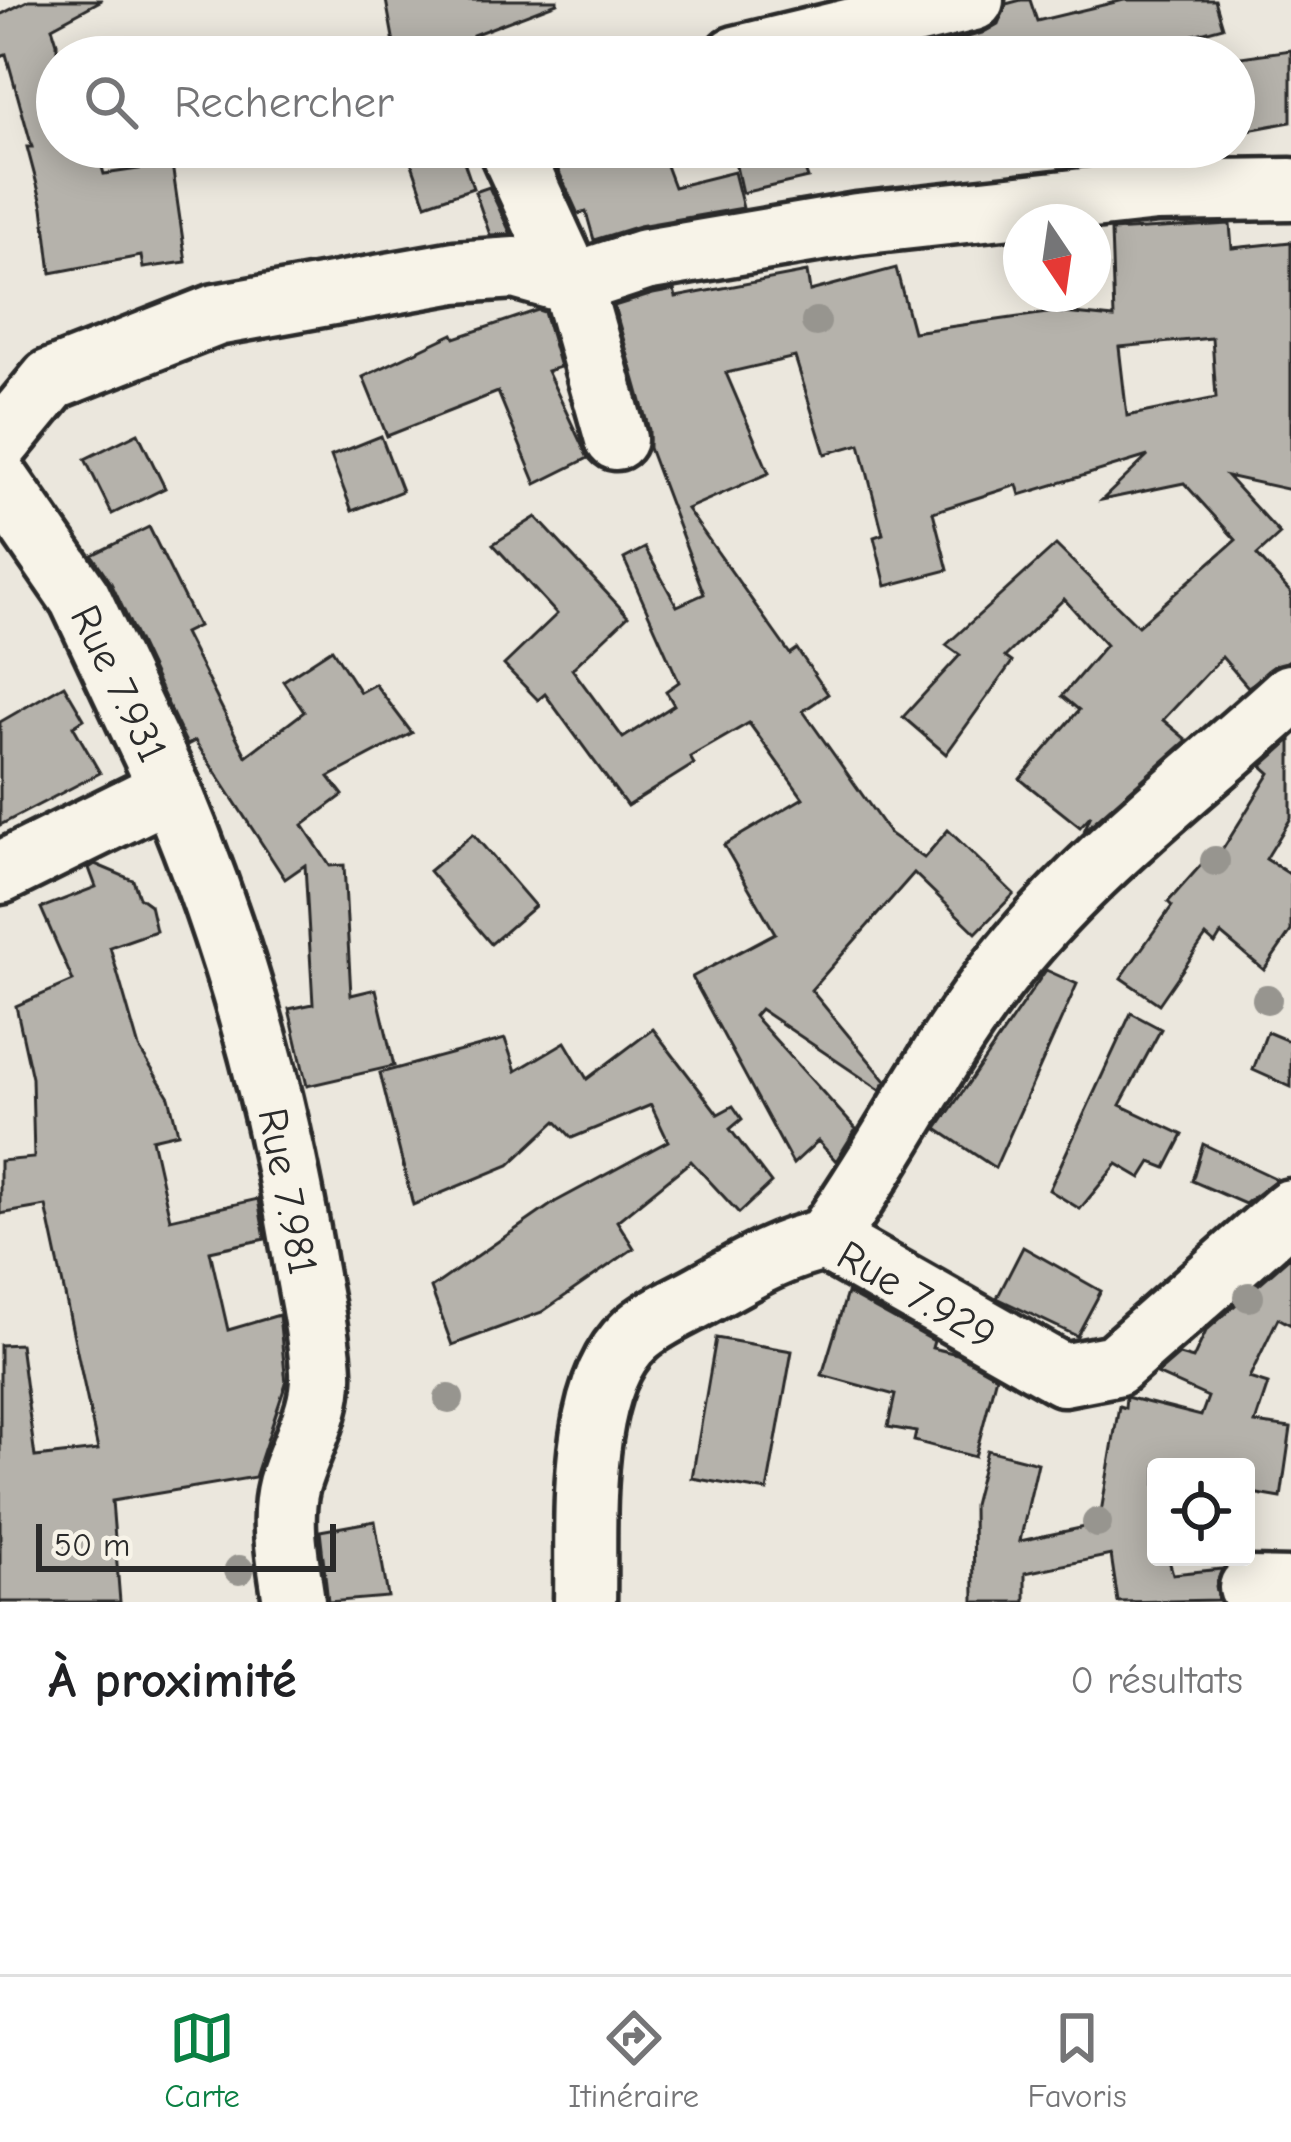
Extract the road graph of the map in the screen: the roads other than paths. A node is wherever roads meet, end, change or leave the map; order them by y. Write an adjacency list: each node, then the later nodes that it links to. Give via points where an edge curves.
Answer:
1 (973, 0): 2 (street)
2 (823, 36)
3 (519, 168): 5 (street)
4 (1291, 189): 5 (street, via 1156,191 857,224 645,260)
5 (572, 284): 6 (street); 7 (street, via 515,268 455,272 216,315 51,380)
6 (616, 439)
7 (0, 442)
8 (0, 482): 10 (street, Rue 7.931, via 80,598)
9 (1290, 695): 13 (street, via 1013,954)
10 (170, 789): 11 (street, Rue 7.931); 14 (street, Rue 7.981, via 252,1020 288,1166 318,1352 319,1399 285,1510)
11 (0, 873)
12 (1291, 1210): 13 (street, Rue 7.929, via 1114,1365 1064,1375)
13 (825, 1240): 15 (street, Rue 7.929, via 791,1247 636,1334 608,1370 589,1456)
14 (294, 1602)
15 (585, 1602)

